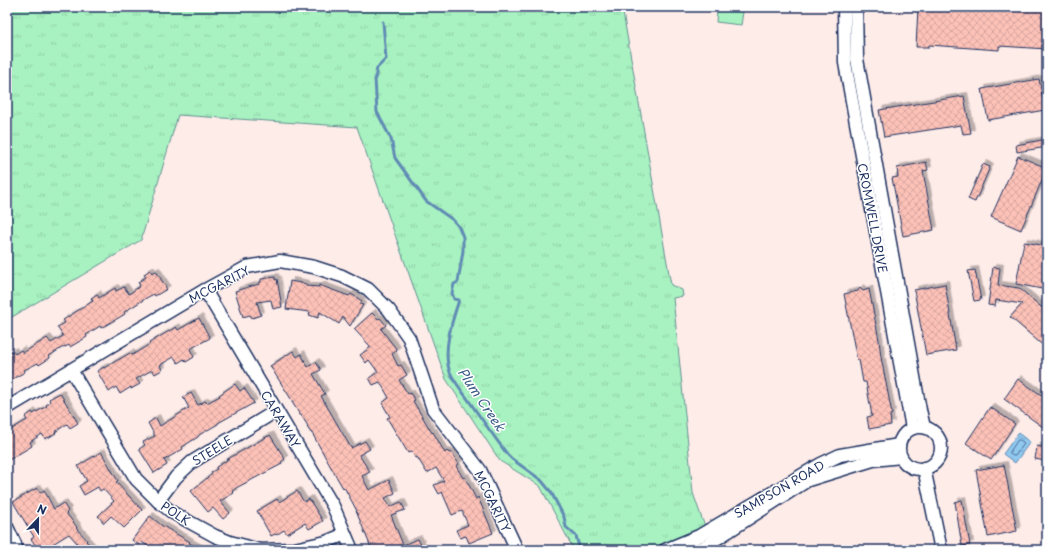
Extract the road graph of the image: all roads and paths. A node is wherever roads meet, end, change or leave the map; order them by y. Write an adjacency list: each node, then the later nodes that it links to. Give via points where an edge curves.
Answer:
1 (844, 7): 8 (street, CROMWELL DRIVE, via 845,63)
2 (856, 7): 7 (street, CROMWELL DRIVE, via 857,59)
3 (205, 290): 4 (street, MCGARITY); 6 (street, CARAWAY); 16 (street, MCGARITY, via 247,267 280,262 314,267 342,276 368,289 389,310 409,338 433,409 480,470)
4 (71, 370): 5 (street, MCGARITY); 11 (street, POLK, via 136,479)
5 (7, 408)
6 (276, 411): 11 (street, STEELE, via 192,462 176,477); 13 (street, CARAWAY, via 333,506)
7 (924, 427): 8 (street); 10 (street, via 939,438 941,450 936,462)
8 (912, 428): 9 (street, via 900,440)
9 (900, 451): 10 (street, via 905,463 918,469); 17 (street, SAMPSON ROAD, via 840,455 699,536); 18 (street, SAMPSON ROAD, via 808,480)
10 (924, 468): 19 (street)
11 (158, 501): 13 (street, POLK, via 173,513 215,536 260,550 294,549 326,542)
12 (7, 527): 14 (street)
13 (345, 534): 15 (street, CARAWAY)
14 (16, 550)
15 (352, 550)
16 (517, 550)
17 (665, 550)
18 (696, 550)
19 (941, 550)

